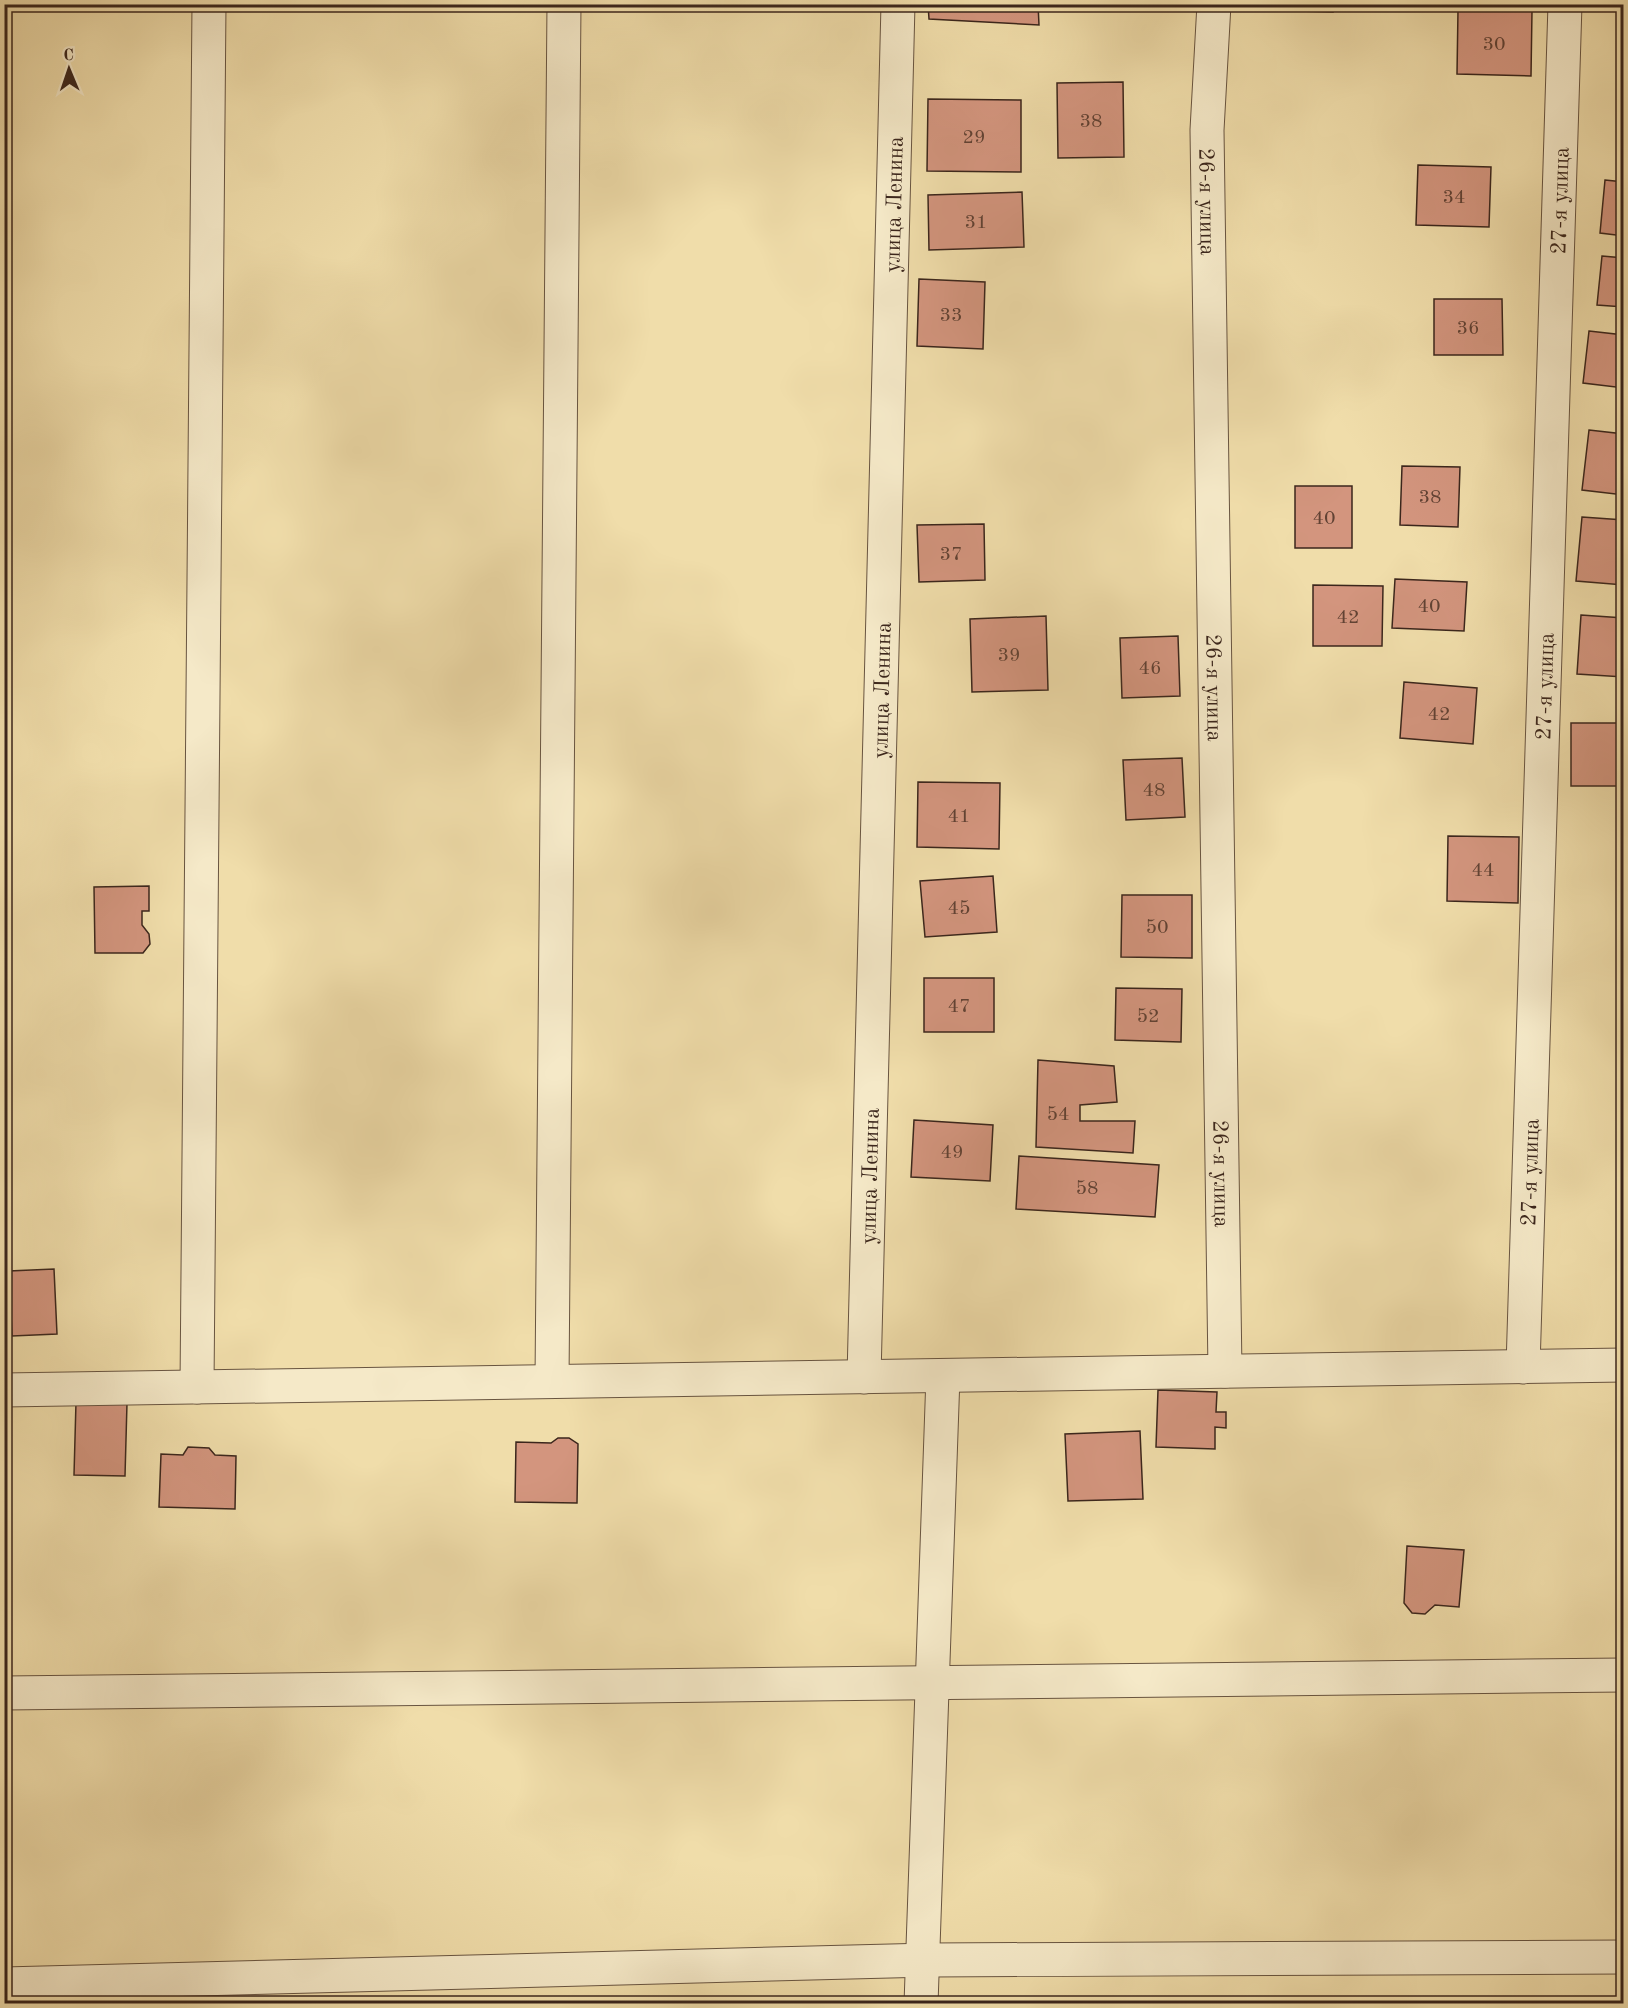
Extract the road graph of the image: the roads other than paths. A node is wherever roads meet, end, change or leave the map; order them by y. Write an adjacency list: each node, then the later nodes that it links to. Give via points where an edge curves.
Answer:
1 (209, 4): 12 (street)
2 (564, 4): 11 (street)
3 (898, 4): 10 (street, улица Ленина)
4 (1214, 4): 8 (street, 26-я улица, via 1207,130)
5 (1565, 4): 7 (street, 27-я улица)
6 (1623, 1365): 7 (street)
7 (1523, 1367): 8 (street)
8 (1225, 1371): 9 (street)
9 (943, 1376): 10 (street); 15 (street)
10 (864, 1377): 11 (street)
11 (552, 1381): 12 (street)
12 (197, 1387): 13 (street)
13 (4, 1390)
14 (1623, 1675): 15 (street)
15 (933, 1682): 16 (street); 18 (street)
16 (4, 1693)
17 (1623, 1958): 18 (street)
18 (922, 1960): 19 (street); 20 (street)
19 (4, 1984)
20 (921, 2004)

